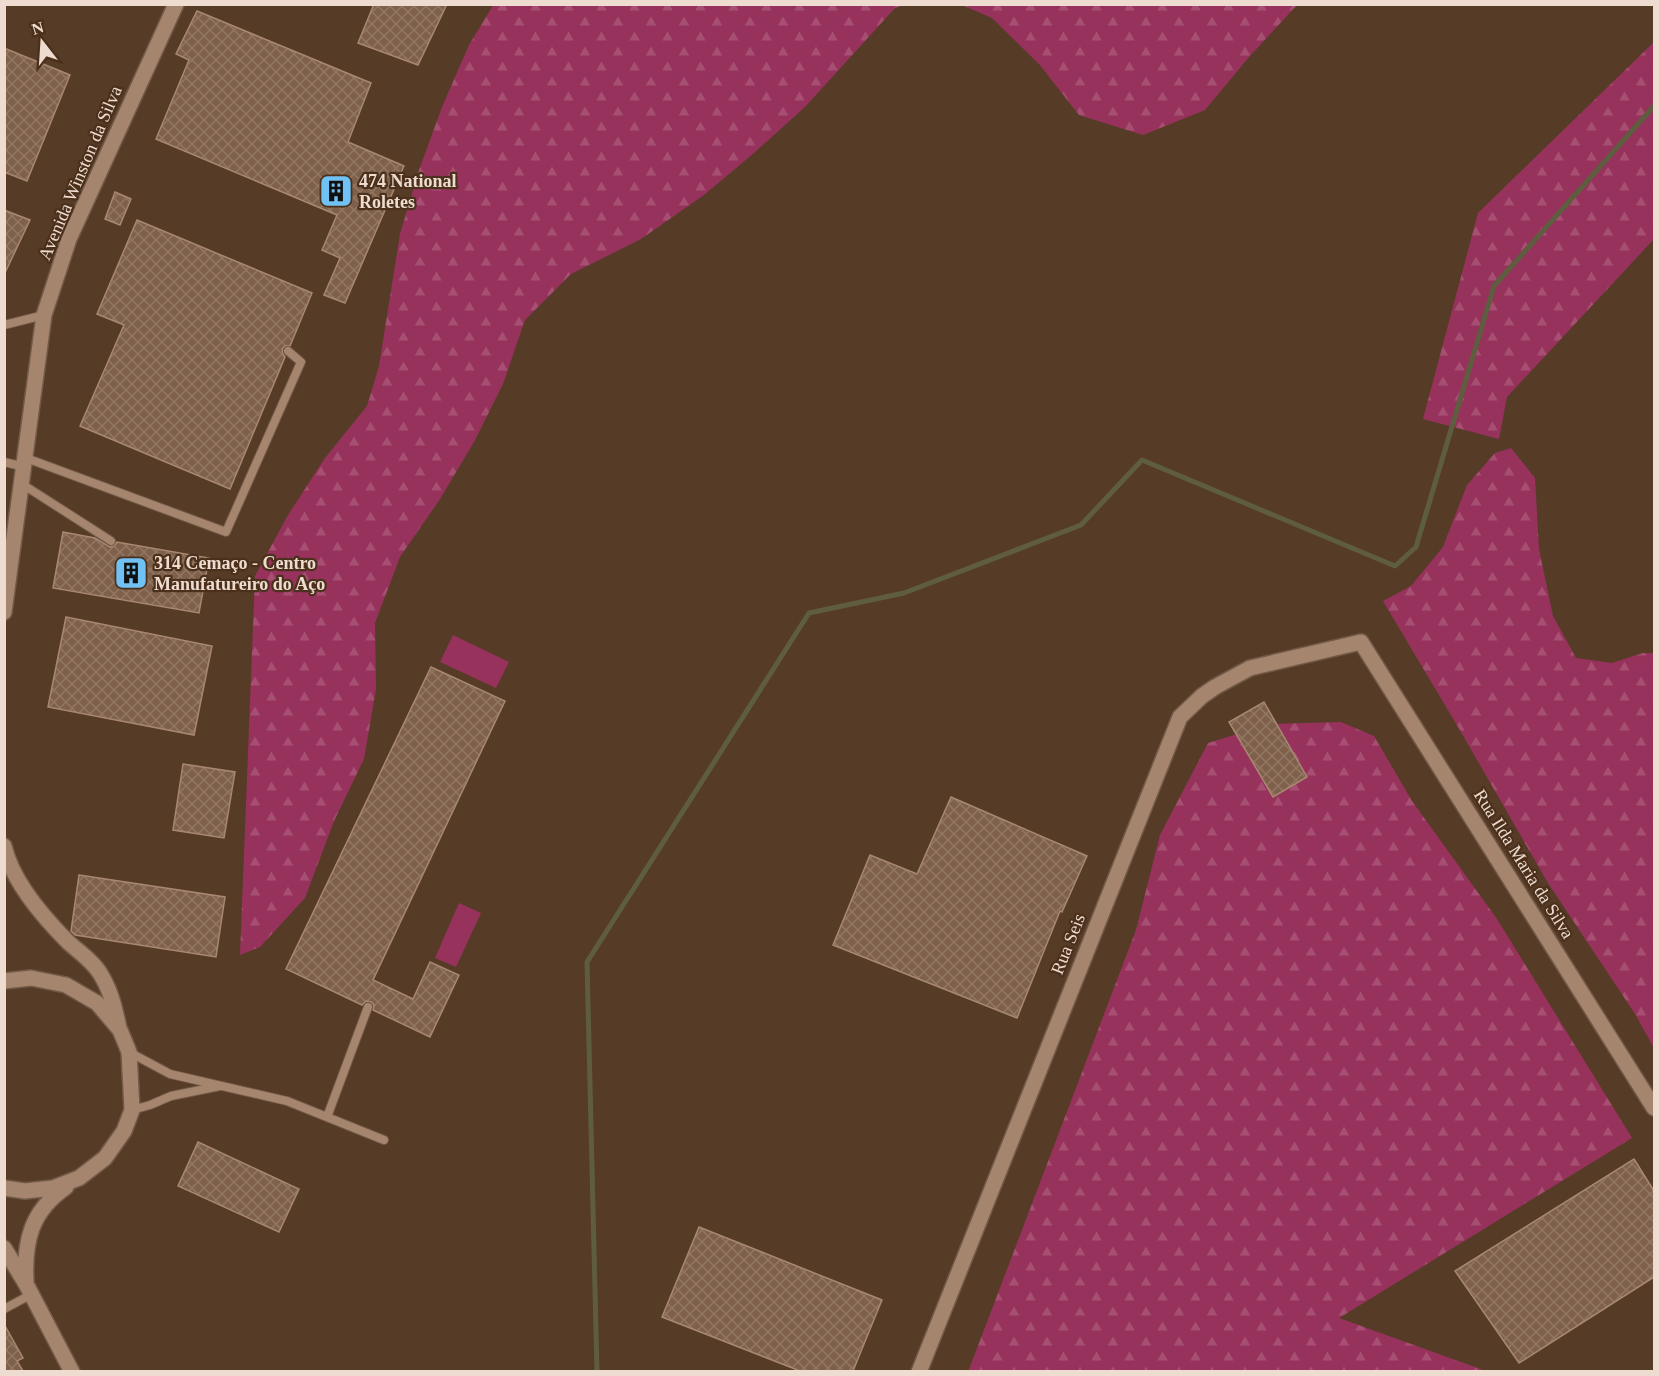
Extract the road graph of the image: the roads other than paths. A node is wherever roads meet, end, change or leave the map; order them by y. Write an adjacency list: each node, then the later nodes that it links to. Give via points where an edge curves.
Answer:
1 (174, 5): 2 (street, Avenida Winston da Silva, via 69,239)
2 (44, 315): 3 (lane); 6 (street, Avenida Winston da Silva)
3 (4, 325)
4 (288, 351): 6 (lane, via 301,362 226,532)
5 (4, 462): 6 (lane)
6 (25, 463): 7 (street, Avenida Winston da Silva)
7 (22, 483): 8 (lane); 9 (street, Avenida Winston da Silva)
8 (111, 541)
9 (4, 612)
10 (1361, 642): 17 (street, Rua Ilda Maria da Silva); 27 (street, Rua Seis, via 1250,669 1215,687 1180,717)
11 (4, 846): 14 (street, via 18,880 52,926 100,972 113,1000)
12 (4, 981): 14 (street, via 31,978 66,985 97,1003)
13 (368, 1007): 19 (lane)
14 (120, 1030): 15 (street)
15 (129, 1052): 16 (lane, via 170,1074); 18 (street)
16 (225, 1085): 18 (lane, via 171,1096); 19 (lane, via 286,1101)
17 (1654, 1108)
18 (132, 1110): 21 (street, via 124,1131 105,1158)
19 (327, 1118): 20 (lane)
20 (384, 1140)
21 (79, 1178): 22 (street, via 53,1188); 24 (street, via 53,1196 33,1226 25,1258)
22 (4, 1188)
23 (4, 1248): 24 (street)
24 (29, 1289): 25 (lane); 26 (street)
25 (4, 1309)
26 (72, 1371)
27 (919, 1371)

